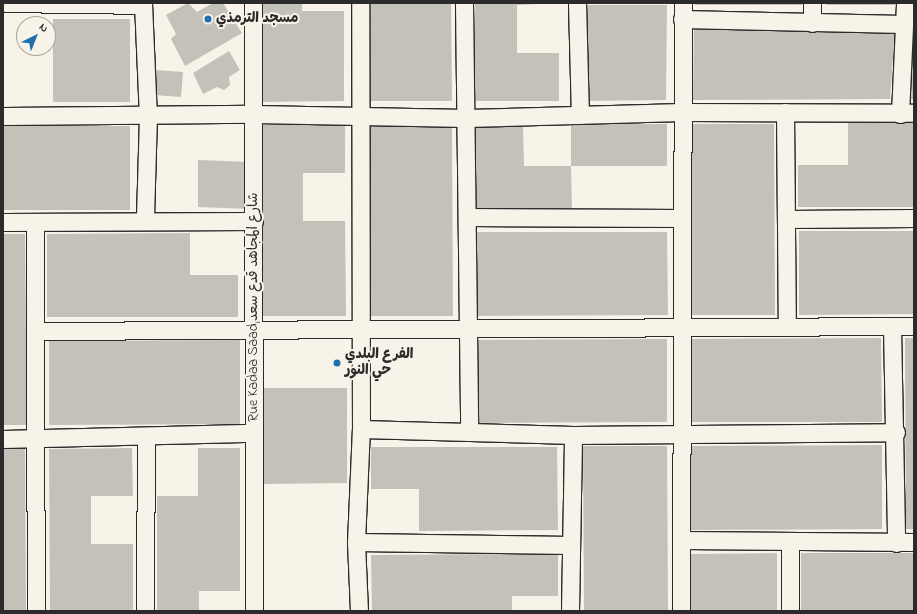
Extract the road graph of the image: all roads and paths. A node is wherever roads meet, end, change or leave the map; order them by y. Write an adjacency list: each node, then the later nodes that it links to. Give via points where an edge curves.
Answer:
1 (5, 3): 8 (street)
2 (253, 3): 14 (street, Rue Kadaa Saad,شارع المجاهد قدع سعد)
3 (360, 3): 16 (street)
4 (464, 3): 20 (street)
5 (577, 3): 17 (street)
6 (812, 3): 10 (street)
7 (905, 3): 11 (street)
8 (143, 4): 19 (street)
9 (683, 11): 10 (street); 12 (street)
10 (812, 23): 11 (street)
11 (903, 24): 15 (street)
12 (682, 112): 13 (street); 17 (street); 22 (street)
13 (785, 112): 15 (street); 24 (street)
14 (254, 114): 16 (street); 19 (street); 26 (street, Rue Kadaa Saad,شارع المجاهد قدع سعد)
15 (907, 114)
16 (359, 115): 20 (street); 35 (street)
17 (580, 115): 20 (street)
18 (3, 116): 19 (street)
19 (148, 116): 25 (street)
20 (467, 118): 21 (street)
21 (468, 217): 22 (street); 33 (street)
22 (681, 218): 29 (street)
23 (914, 218): 24 (street)
24 (787, 219): 30 (street)
25 (145, 220): 26 (street); 28 (street)
26 (254, 220): 34 (street, Rue Kadaa Saad,شارع المجاهد قدع سعد)
27 (3, 222): 28 (street)
28 (35, 222): 36 (street)
29 (680, 326): 30 (street); 33 (street); 40 (street)
30 (787, 326): 31 (street)
31 (892, 326): 32 (street); 39 (street)
32 (914, 326)
33 (470, 327): 35 (street); 38 (street)
34 (252, 328): 35 (street); 36 (street); 41 (street, Rue Kadaa Saad,شارع المجاهد قدع سعد)
35 (360, 330): 37 (street)
36 (38, 331): 45 (street)
37 (361, 429): 38 (street); 48 (street)
38 (469, 432): 42 (street)
39 (896, 432): 40 (street); 50 (street)
40 (682, 433): 42 (street); 46 (street)
41 (254, 434): 43 (street); 54 (street, Rue Kadaa Saad,شارع المجاهد قدع سعد)
42 (573, 435): 51 (street)
43 (146, 436): 45 (street); 53 (street)
44 (3, 439): 45 (street)
45 (38, 440): 52 (street)
46 (682, 540): 47 (street); 57 (street)
47 (790, 541): 50 (street); 58 (street)
48 (356, 542): 51 (street); 55 (street)
49 (914, 542): 50 (street)
50 (896, 543)
51 (571, 545): 56 (street)
52 (36, 611)
53 (145, 611)
54 (254, 611)
55 (359, 611)
56 (570, 611)
57 (681, 611)
58 (790, 611)

